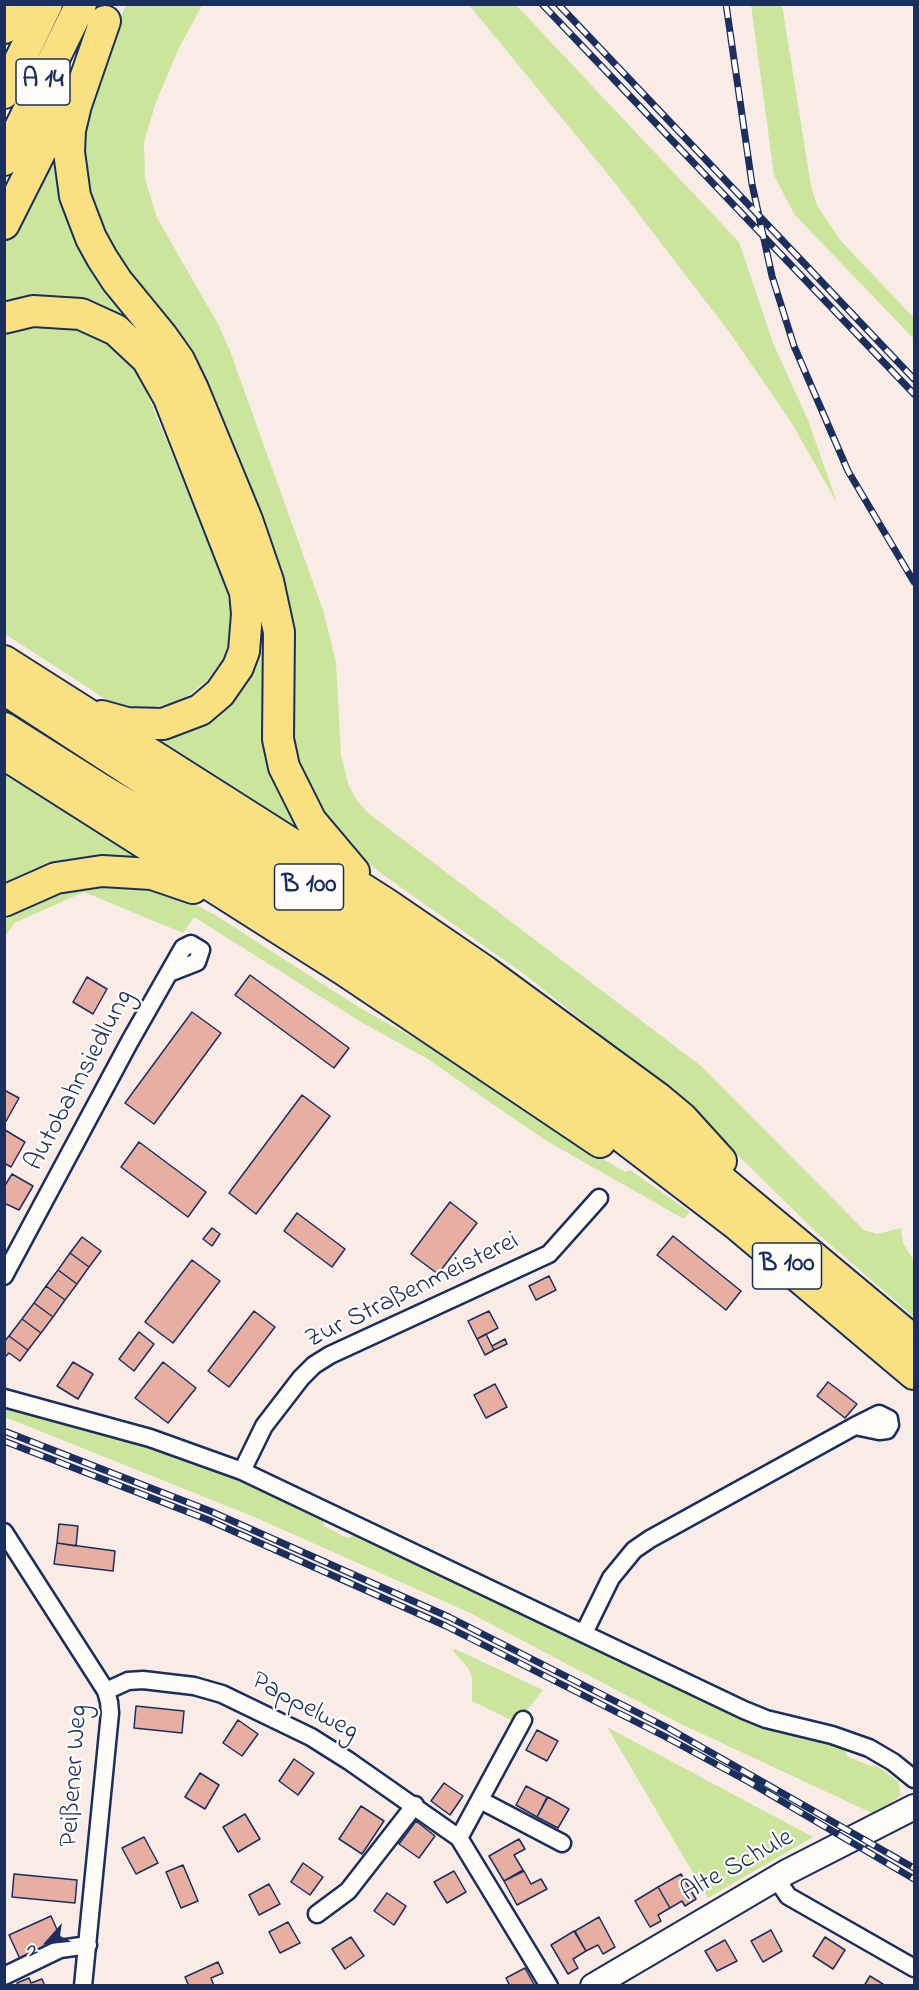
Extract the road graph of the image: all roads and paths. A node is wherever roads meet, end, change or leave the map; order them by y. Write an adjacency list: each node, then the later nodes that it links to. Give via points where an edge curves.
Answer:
1 (16, 4): 5 (highway)
2 (47, 4): 6 (highway, A 14)
3 (81, 4): 7 (highway, A 14)
4 (109, 13): 8 (highway); 16 (highway, via 70,130 72,176 81,215 117,281 179,360 247,520 268,581 279,632 278,739 293,790 319,833)
5 (4, 28)
6 (4, 93)
7 (4, 160)
8 (4, 224)
9 (4, 318): 12 (highway, via 33,311 81,314 116,330 147,359 169,398 245,592 248,614 244,651 229,682 200,710 182,719 144,725)
10 (4, 661): 12 (highway)
11 (4, 689): 21 (highway, B 100, via 469,992 625,1105)
12 (73, 706): 16 (highway)
13 (4, 728): 20 (highway, B 100, via 383,965 531,1067)
14 (4, 754): 17 (highway)
15 (4, 901): 17 (highway, via 56,878 114,871 152,874)
16 (385, 903): 21 (highway, via 557,1022 658,1098 682,1118)
17 (244, 907): 20 (highway, via 677,1193)
18 (169, 973): 22 (street, Autobahnsiedlung)
19 (599, 1198): 27 (street, Zur Straßenmeisterei, via 549,1254 314,1365 264,1426)
20 (736, 1224): 24 (highway, B 100)
21 (788, 1234): 23 (highway, B 100)
22 (4, 1276)
23 (915, 1341)
24 (915, 1374)
25 (4, 1398): 27 (street, via 150,1438)
26 (855, 1426): 29 (street, via 634,1550 611,1578)
27 (242, 1471): 29 (street)
28 (4, 1532): 30 (street, Peißener Weg)
29 (584, 1633): 32 (street, via 744,1710 861,1745)
30 (106, 1691): 34 (street, Pappelweg, via 128,1681 143,1680 195,1686 222,1694 311,1737); 40 (street, Peißener Weg, via 110,1713)
31 (523, 1720): 33 (street)
32 (915, 1779)
33 (482, 1801): 36 (street); 37 (street)
34 (414, 1805): 36 (street, Pappelweg); 39 (street, via 348,1891)
35 (915, 1807): 38 (street, Alte Schule)
36 (459, 1838): 44 (street, Pappelweg)
37 (562, 1843)
38 (776, 1878): 41 (street, via 788,1896); 45 (street, Alte Schule)
39 (317, 1914)
40 (88, 1945): 42 (street, via 60,1949); 43 (street, Peißener Weg)
41 (915, 1968)
42 (4, 1976)
43 (83, 1986)
44 (549, 1986)
45 (593, 1986)

